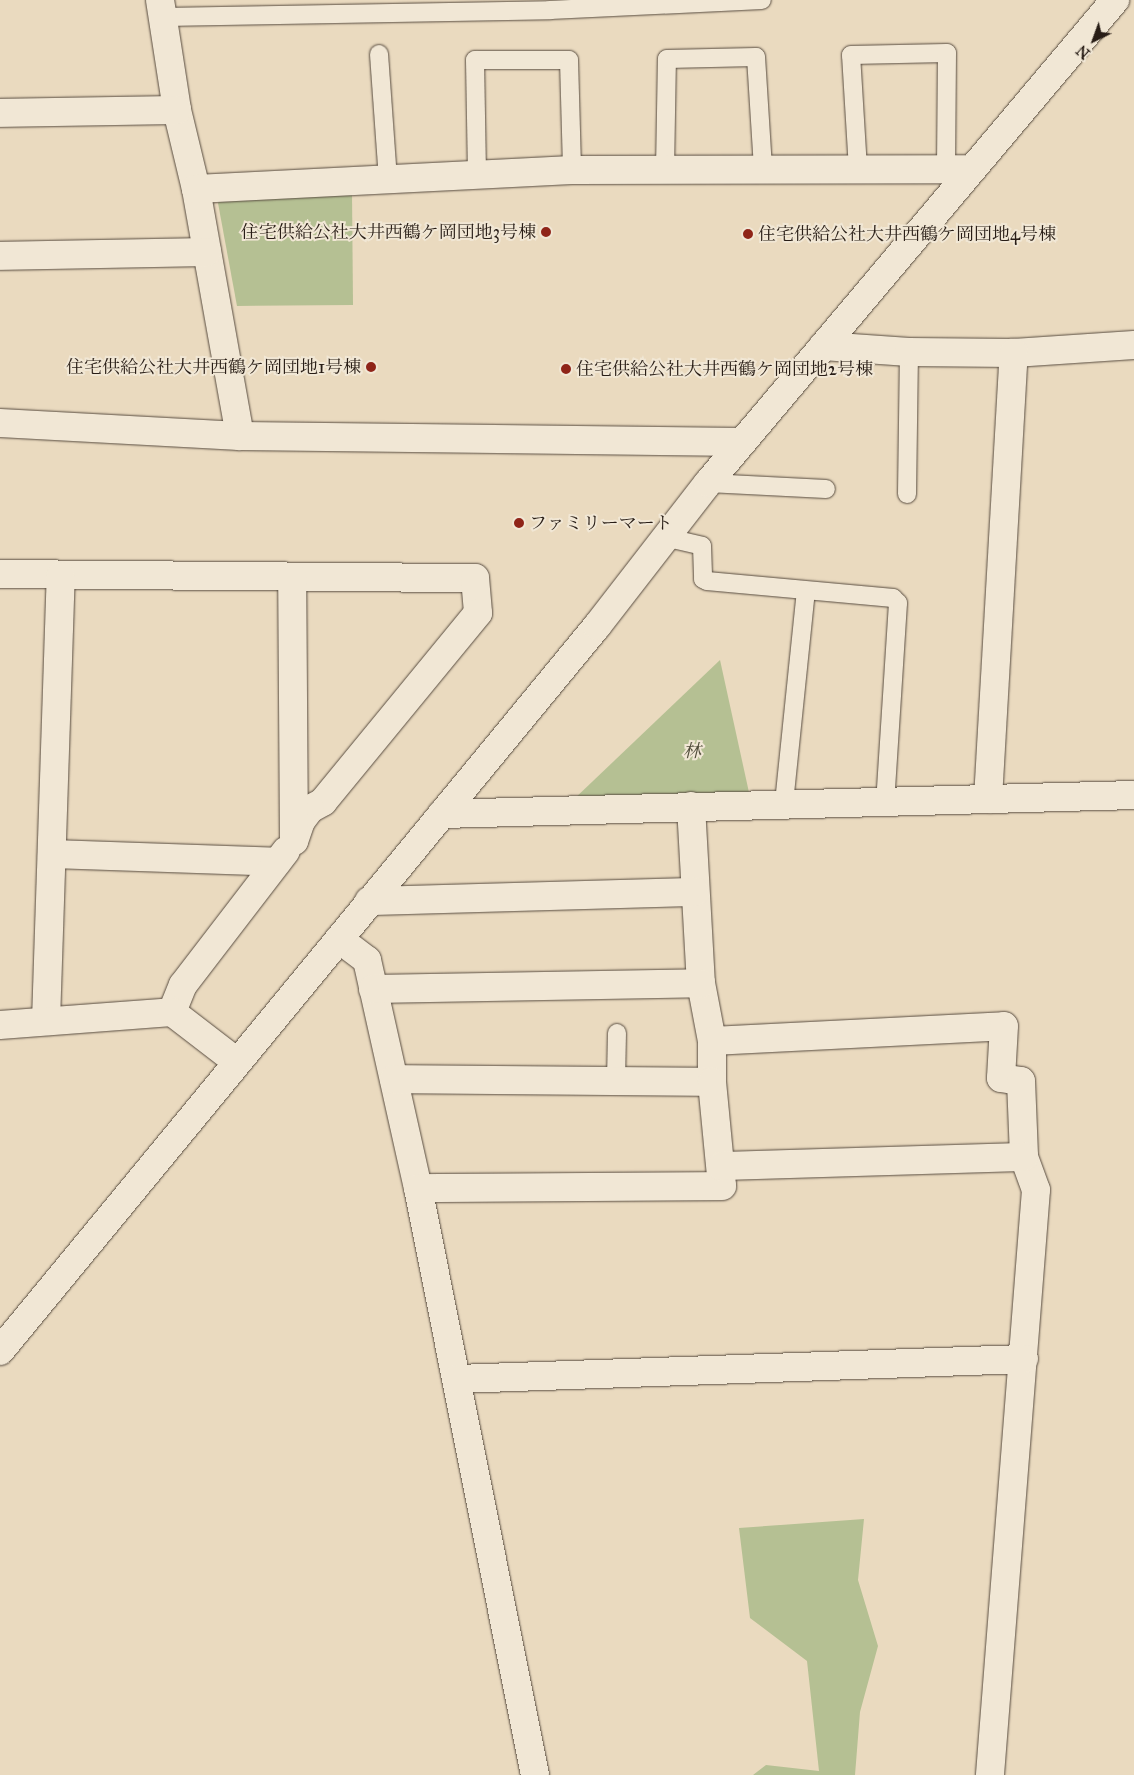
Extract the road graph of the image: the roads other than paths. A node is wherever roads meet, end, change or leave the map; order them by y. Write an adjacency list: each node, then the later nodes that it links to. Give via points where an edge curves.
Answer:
1 (762, 0): 3 (lane)
2 (1115, 0): 8 (street)
3 (550, 5): 4 (lane)
4 (162, 9): 6 (street)
5 (379, 54): 14 (lane)
6 (177, 110): 7 (street); 15 (street)
7 (0, 113)
8 (959, 168): 10 (street); 10 (lane, via 947,54 851,55); 19 (street)
9 (763, 169): 10 (street); 12 (street); 12 (lane, via 756,56 667,59)
10 (858, 169)
11 (572, 170): 12 (street); 13 (street); 13 (lane, via 569,60 475,60)
12 (665, 170)
13 (477, 174): 14 (street)
14 (388, 179): 15 (street)
15 (196, 189): 16 (street)
16 (207, 252): 17 (street); 23 (street)
17 (0, 256)
18 (1134, 345): 21 (street)
19 (823, 346): 20 (street); 24 (street)
20 (909, 352): 21 (street); 27 (lane)
21 (1014, 353): 34 (street)
22 (0, 423): 23 (street)
23 (240, 436): 24 (street)
24 (741, 442): 25 (street)
25 (708, 483): 26 (lane); 28 (street)
26 (826, 489)
27 (907, 494)
28 (664, 537): 32 (lane, via 702,546 705,581); 38 (street, via 597,626)
29 (0, 574): 30 (street)
30 (61, 576): 31 (street); 40 (street)
31 (292, 577): 39 (street); 39 (street, via 476,578 478,613 323,802 310,809)
32 (806, 591): 35 (lane, via 893,598 898,604); 36 (lane)
33 (1134, 795): 34 (street)
34 (988, 799): 35 (street)
35 (885, 802): 36 (street)
36 (784, 803): 37 (street)
37 (691, 806): 38 (street); 42 (street)
38 (442, 814): 43 (street)
39 (294, 840): 41 (street)
40 (52, 854): 41 (street); 48 (street)
41 (277, 862): 47 (street, via 183,985)
42 (695, 892): 43 (street); 45 (street)
43 (369, 901): 44 (street)
44 (339, 938): 46 (street, via 367,960); 52 (street)
45 (702, 982): 46 (street); 51 (street)
46 (374, 989): 53 (street)
47 (172, 1012): 48 (street); 52 (street)
48 (46, 1021): 49 (street)
49 (0, 1025)
50 (617, 1033): 54 (lane)
51 (712, 1041): 55 (street); 56 (street, via 1004,1026 1002,1078 1021,1081)
52 (237, 1062): 59 (street)
53 (394, 1079): 54 (street); 58 (street)
54 (616, 1080): 55 (street)
55 (712, 1082): 57 (street)
56 (1024, 1157): 57 (street); 60 (street, via 1036,1190)
57 (721, 1166): 58 (street, via 722,1186)
58 (418, 1188): 61 (street)
59 (0, 1352)
60 (1024, 1359): 61 (street); 63 (street)
61 (457, 1379): 62 (street)
62 (535, 1775)
63 (990, 1775)

